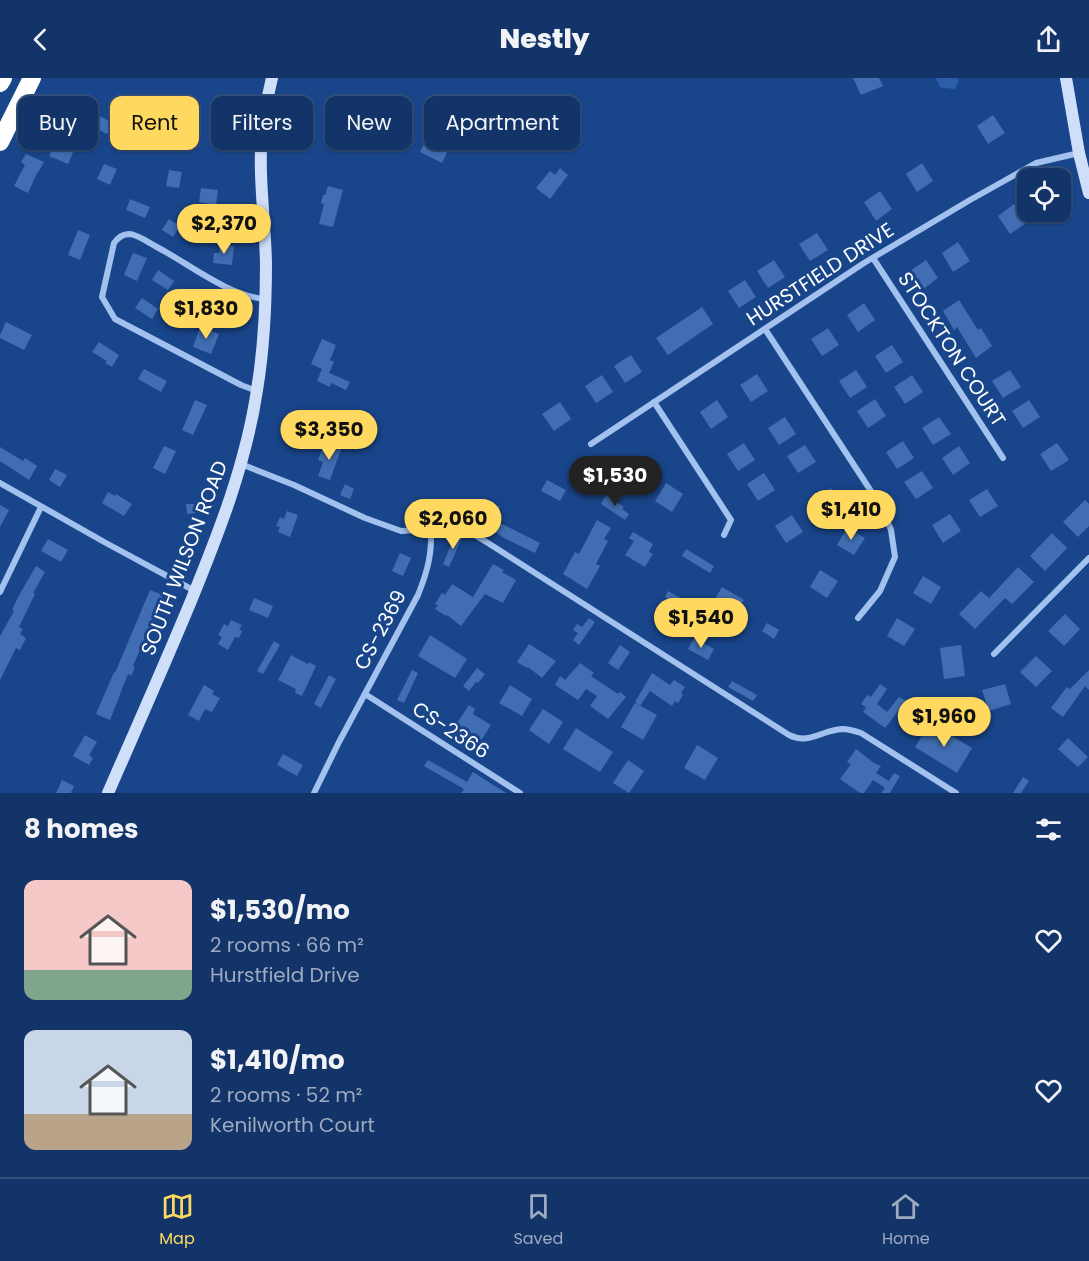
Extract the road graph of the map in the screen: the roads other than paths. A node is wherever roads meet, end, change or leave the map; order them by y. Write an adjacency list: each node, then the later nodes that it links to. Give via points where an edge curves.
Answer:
1 (3, 78): 5 (highway)
2 (32, 78): 6 (highway)
3 (273, 78): 10 (main road, SOUTH WILSON ROAD, via 261,157)
4 (1066, 78): 7 (main road)
5 (0, 83)
6 (0, 142)
7 (1079, 153): 8 (main road); 9 (street, HURSTFIELD DRIVE, via 1036,163)
8 (1089, 193)
9 (873, 258): 11 (street, HURSTFIELD DRIVE); 15 (street, STOCKTON COURT)
10 (266, 299): 12 (main road, SOUTH WILSON ROAD); 12 (street, via 234,290 129,234 114,243 102,297 115,319)
11 (765, 329): 13 (street, HURSTFIELD DRIVE); 24 (street, via 882,508 891,530 895,557 880,591)
12 (257, 391): 16 (main road, SOUTH WILSON ROAD)
13 (654, 402): 14 (street, HURSTFIELD DRIVE); 20 (street, via 731,520)
14 (591, 444)
15 (1003, 458)
16 (242, 464): 19 (street, via 401,531); 22 (main road, SOUTH WILSON ROAD)
17 (0, 483): 18 (street)
18 (41, 507): 22 (street); 23 (street)
19 (431, 527): 26 (street, CS-2369, via 425,579); 30 (street, via 458,525 789,735 803,739 834,730 852,730)
20 (724, 535)
21 (1089, 558): 25 (street)
22 (195, 591): 27 (main road, SOUTH WILSON ROAD)
23 (0, 592)
24 (858, 618)
25 (994, 654)
26 (365, 694): 28 (street, CS-2369); 29 (street, CS-2366)
27 (108, 793)
28 (314, 793)
29 (520, 793)
30 (956, 793)

